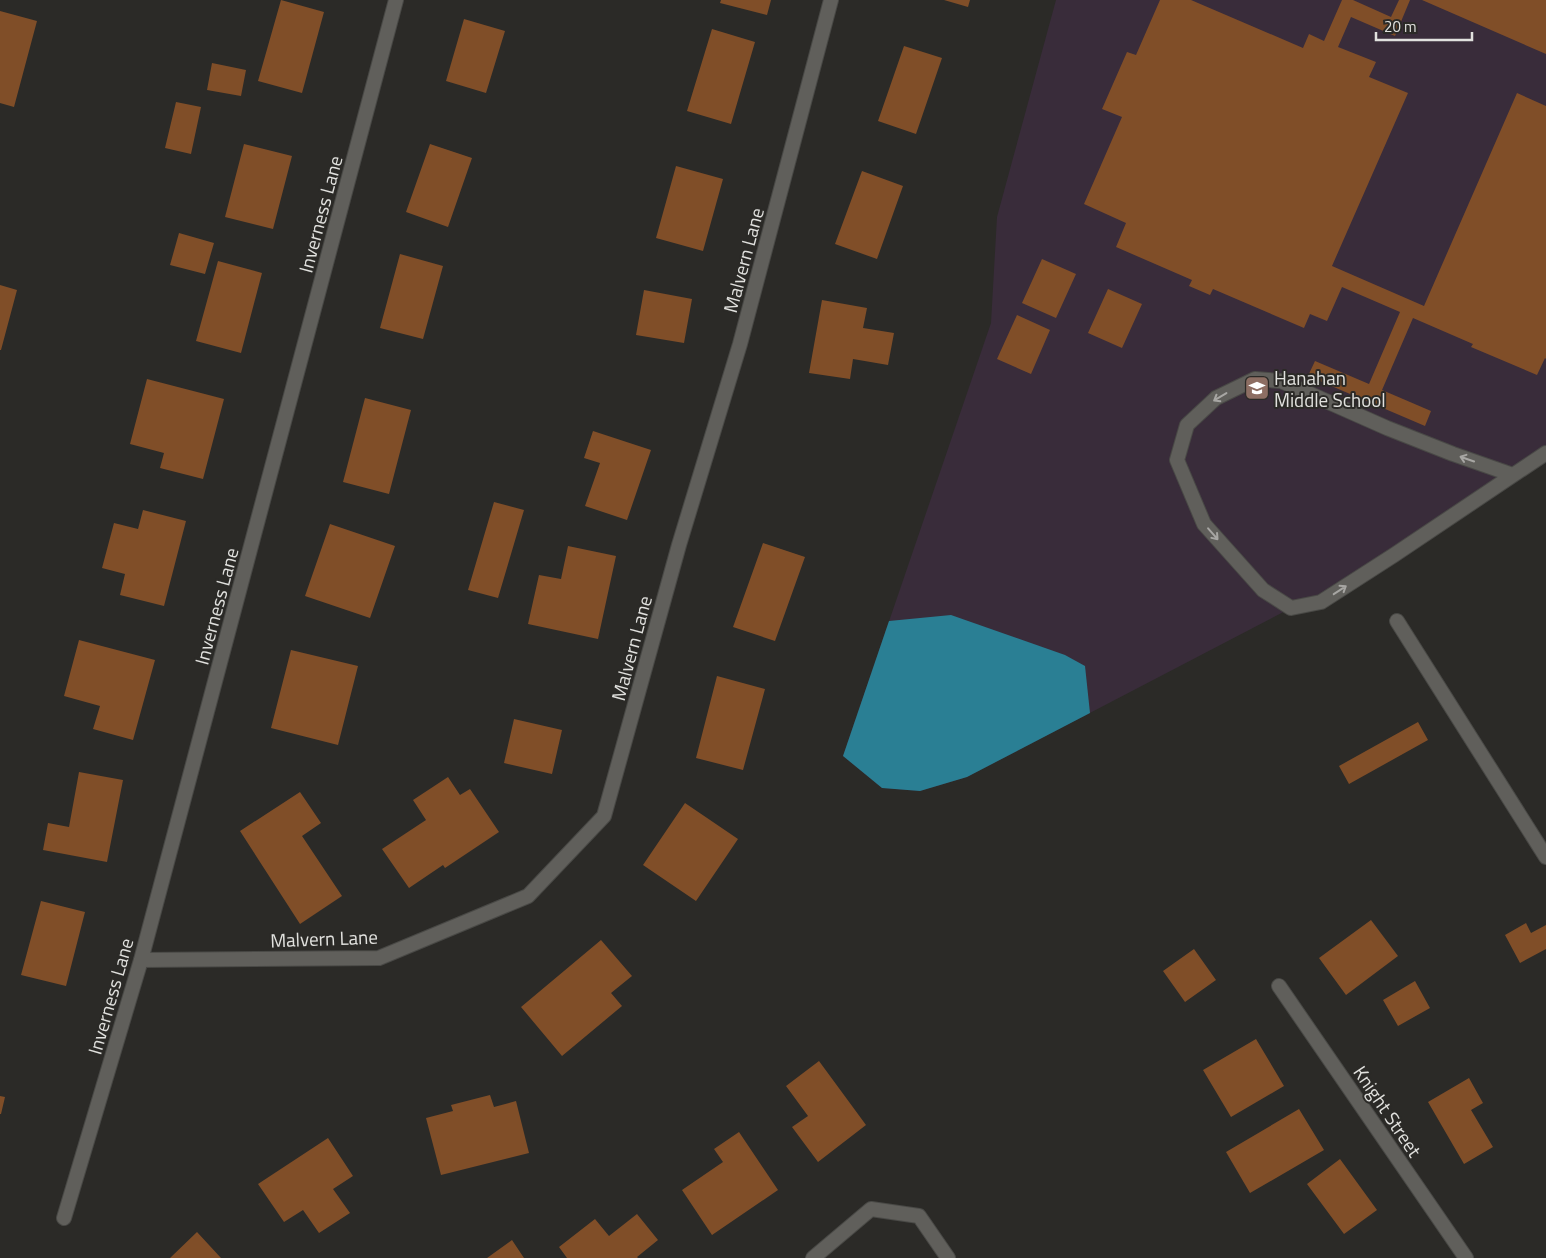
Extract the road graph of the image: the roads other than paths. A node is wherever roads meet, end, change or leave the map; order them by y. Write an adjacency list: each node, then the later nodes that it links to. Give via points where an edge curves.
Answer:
1 (396, 0): 7 (street, Inverness Lane)
2 (831, 0): 7 (street, Malvern Lane, via 740,344 679,545 604,816 528,896 379,958)
3 (1546, 453): 4 (street)
4 (1513, 475): 4 (street, one-way to 4, via 1387,428 1281,381 1255,379 1216,398 1187,425 1176,460 1204,524 1262,590 1291,608 1321,602)
5 (1398, 621): 6 (street)
6 (1546, 857)
7 (141, 960): 9 (street, Inverness Lane)
8 (1279, 986): 12 (street, Knight Street)
9 (64, 1218)
10 (813, 1258): 11 (street, via 871,1209 919,1216)
11 (948, 1258)
12 (1466, 1258)

